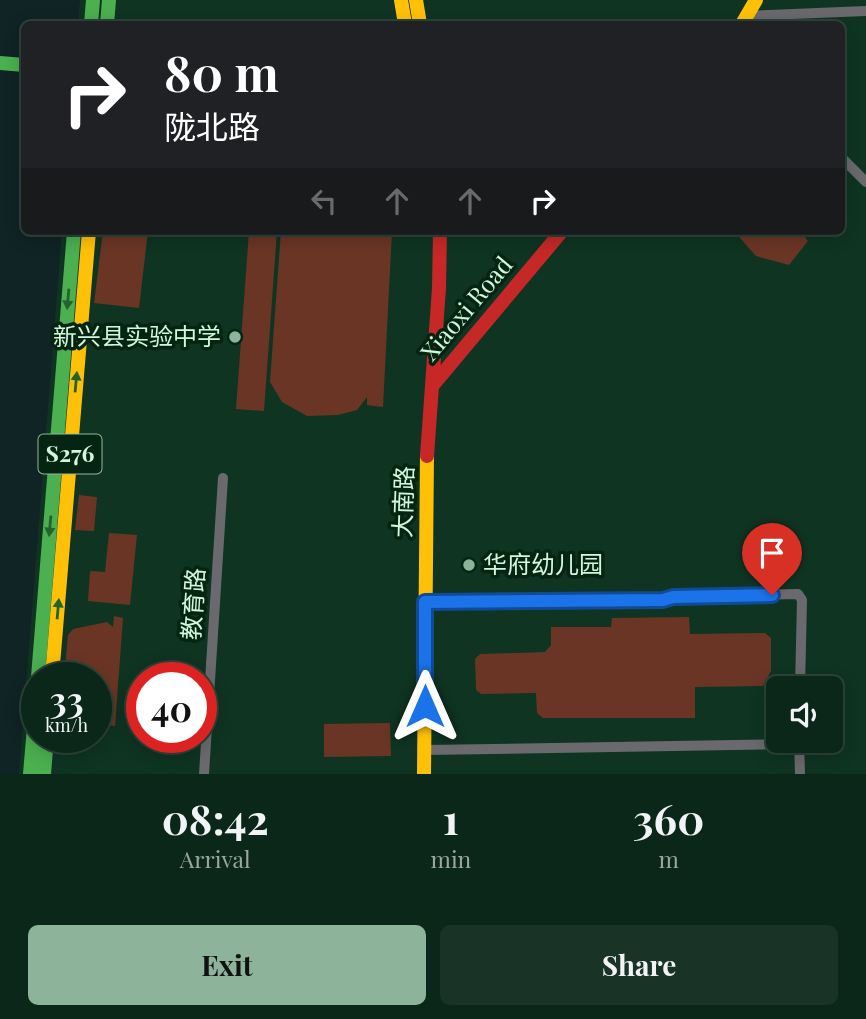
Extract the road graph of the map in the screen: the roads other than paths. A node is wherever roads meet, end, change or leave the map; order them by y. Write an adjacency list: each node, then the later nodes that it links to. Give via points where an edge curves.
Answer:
1 (93, 0): 8 (main road)
2 (109, 0): 9 (main road)
3 (401, 0): 10 (main road)
4 (416, 0): 11 (main road)
5 (756, 0): 7 (main road)
6 (866, 11): 7 (street)
7 (745, 20)
8 (91, 21)
9 (107, 21)
10 (404, 21)
11 (420, 21)
12 (0, 63): 13 (main road)
13 (21, 65)
14 (845, 161): 15 (street)
15 (866, 183)
16 (74, 235): 23 (main road, S276, one-way to 23)
17 (89, 235): 24 (main road, S276, one-way to 17)
18 (440, 235): 20 (main road, 大南路)
19 (559, 235): 20 (main road, Xiaoxi Road)
20 (433, 385): 22 (main road, 大南路, via 426,475)
21 (223, 478): 33 (street, 教育路)
22 (425, 602): 25 (street, via 798,594); 27 (main road, 大南路)
23 (39, 662)
24 (53, 662)
25 (800, 676)
26 (766, 743): 27 (street)
27 (425, 751): 34 (main road, 大南路)
28 (32, 753): 31 (main road)
29 (46, 753): 32 (main road)
30 (799, 753): 35 (street)
31 (30, 774)
32 (44, 774)
33 (204, 774)
34 (424, 774)
35 (800, 774)

